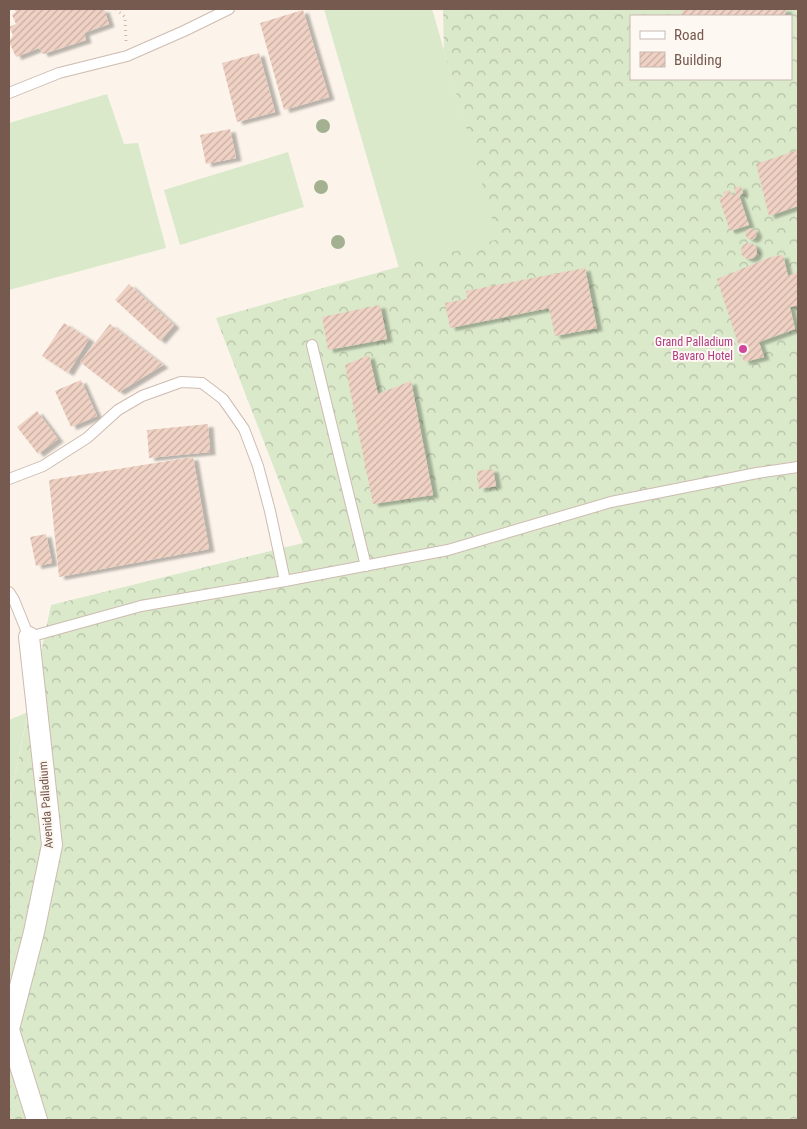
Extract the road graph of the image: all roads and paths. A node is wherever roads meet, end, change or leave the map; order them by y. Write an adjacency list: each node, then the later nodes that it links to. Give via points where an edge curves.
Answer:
1 (116, 9): 3 (path, via 124,16)
2 (229, 9): 3 (lane)
3 (127, 56): 4 (lane, via 59,73)
4 (9, 93)
5 (312, 344): 8 (lane)
6 (798, 468): 8 (lane, via 611,502 448,550)
7 (9, 479): 9 (lane, via 43,466 87,438 118,410 142,396 181,382 202,383 223,399 244,429 258,466)
8 (366, 566): 9 (lane)
9 (286, 581): 11 (lane, via 141,606)
10 (9, 592): 11 (lane)
11 (30, 637): 12 (street, Avenida Palladium, via 52,845)
12 (9, 1029): 13 (street, Avenida Palladium)
13 (37, 1120)

